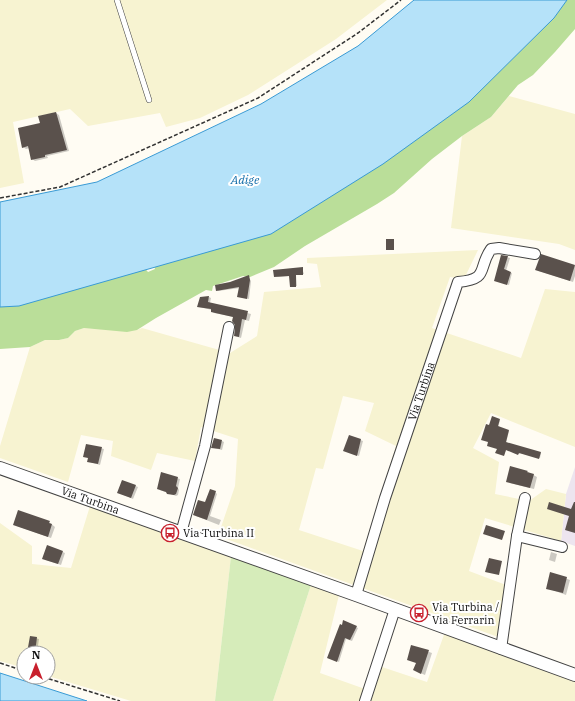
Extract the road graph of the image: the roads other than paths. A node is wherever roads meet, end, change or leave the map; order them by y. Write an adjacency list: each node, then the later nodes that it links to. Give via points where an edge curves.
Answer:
1 (117, 0): 2 (lane)
2 (149, 100)
3 (536, 254): 10 (street, Via Turbina, via 491,249 481,274 476,279 458,282 385,498)
4 (229, 327): 7 (street, via 205,446)
5 (0, 468): 7 (street, Via Turbina)
6 (525, 498): 8 (street)
7 (181, 533): 10 (street, Via Turbina)
8 (517, 536): 9 (street); 12 (street)
9 (562, 547)
10 (356, 595): 11 (street, Via Turbina)
11 (395, 609): 12 (street, Via Turbina); 14 (street)
12 (501, 649): 13 (street, Via Turbina)
13 (575, 676)
14 (365, 701)

